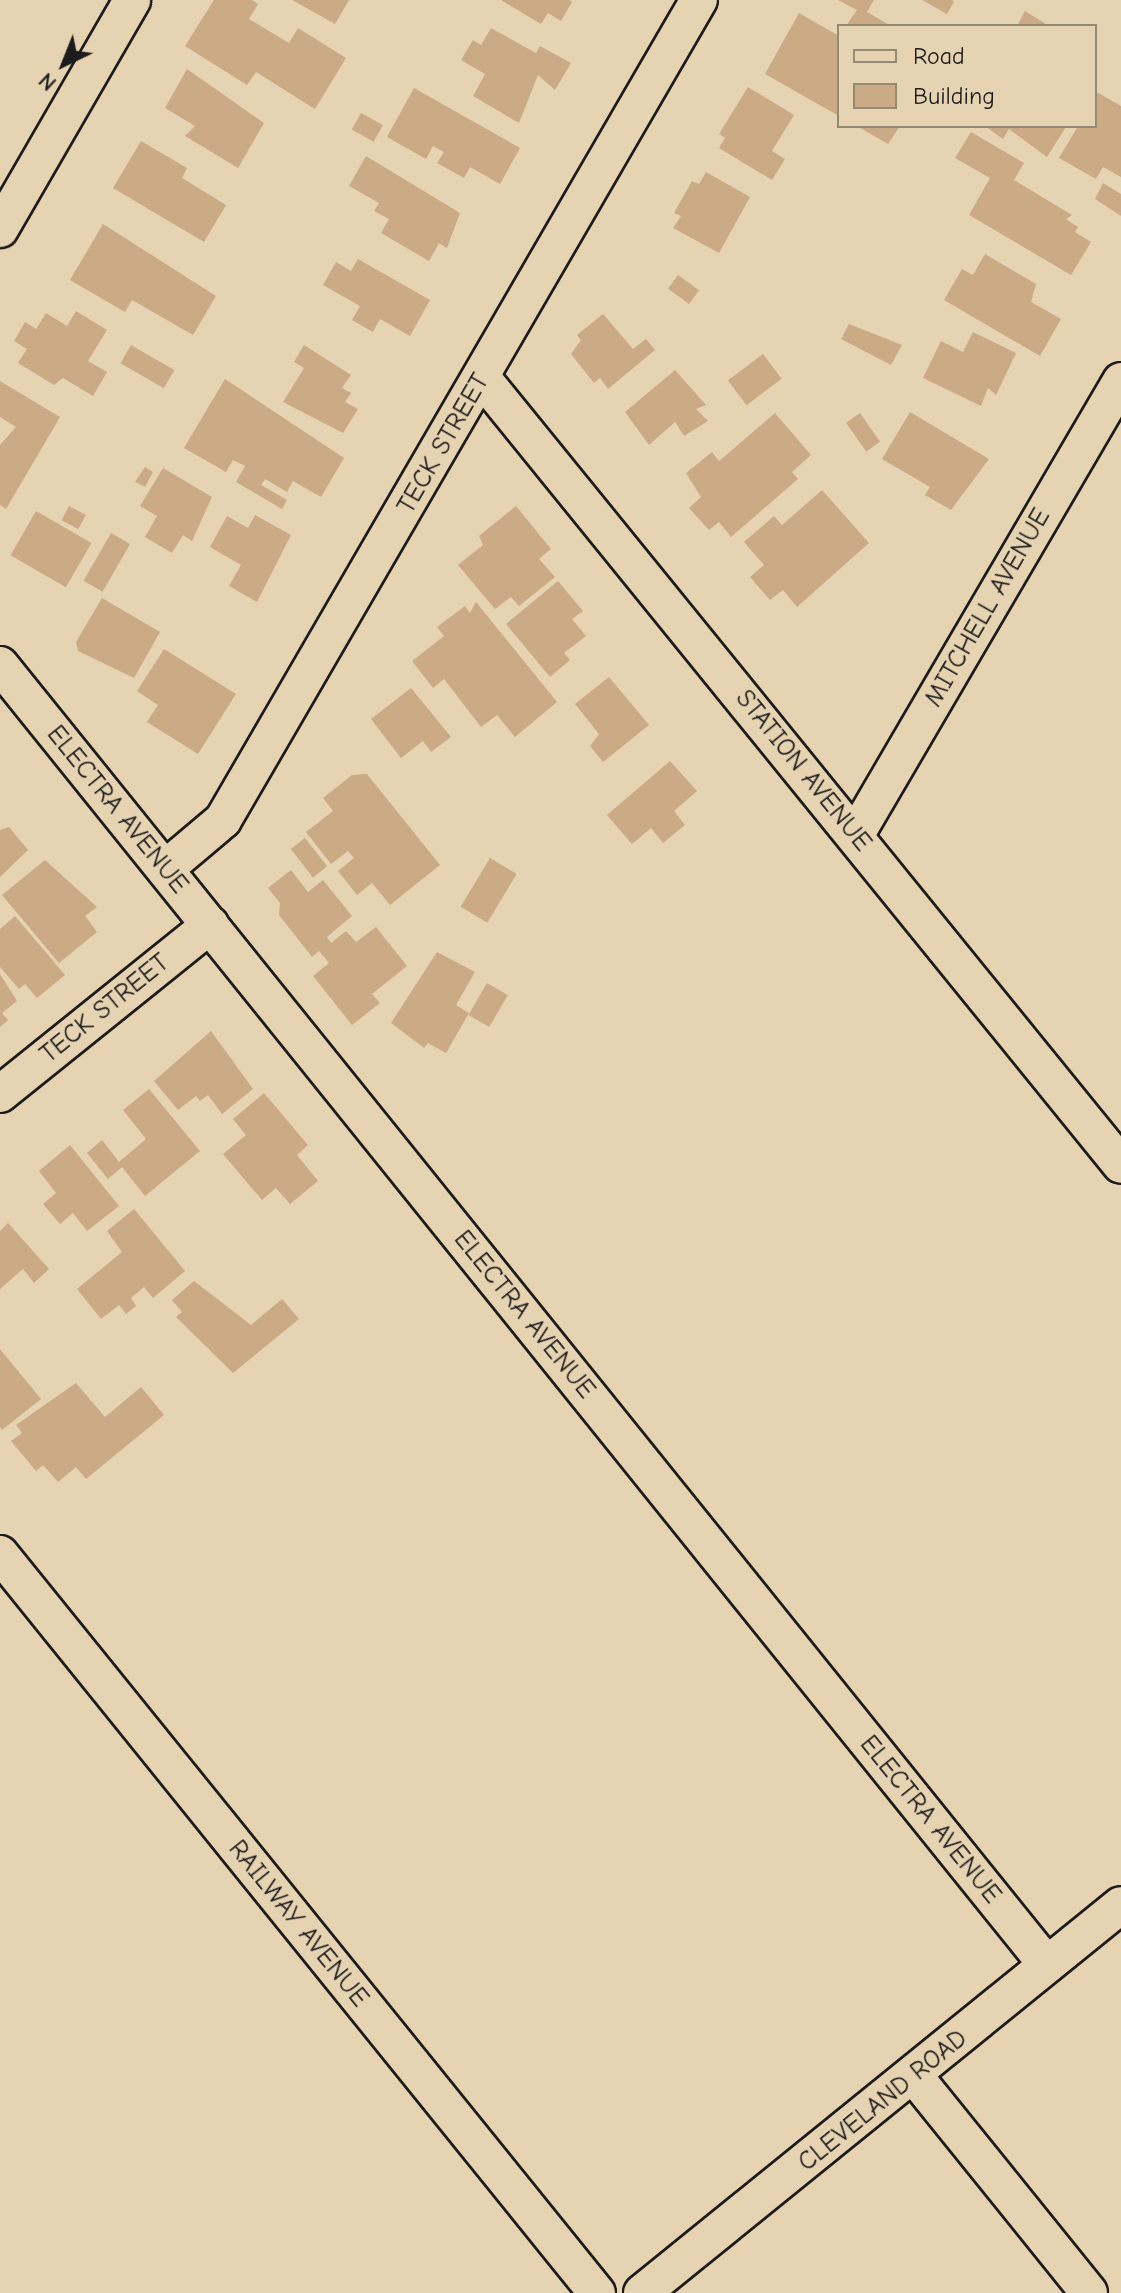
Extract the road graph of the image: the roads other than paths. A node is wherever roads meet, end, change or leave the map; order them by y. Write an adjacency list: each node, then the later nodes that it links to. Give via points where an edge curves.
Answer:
1 (132, 0): 3 (street)
2 (699, 0): 4 (street, TECK STREET)
3 (0, 229)
4 (483, 379): 7 (street, STATION AVENUE); 8 (street, TECK STREET, via 223,820)
5 (1121, 381): 7 (street, MITCHELL AVENUE)
6 (0, 665): 8 (street, ELECTRA AVENUE)
7 (855, 836): 11 (street, STATION AVENUE)
8 (165, 869): 9 (street, ELECTRA AVENUE)
9 (210, 925): 10 (street, TECK STREET); 14 (street, ELECTRA AVENUE)
10 (0, 1094)
11 (1121, 1165)
12 (0, 1554): 16 (street, RAILWAY AVENUE)
13 (1121, 1905): 14 (street, CLEVELAND ROAD)
14 (1047, 1965): 15 (street, CLEVELAND ROAD)
15 (915, 2077): 17 (street, CLEVELAND ROAD); 18 (street)
16 (597, 2293)
17 (642, 2293)
18 (1089, 2293)

